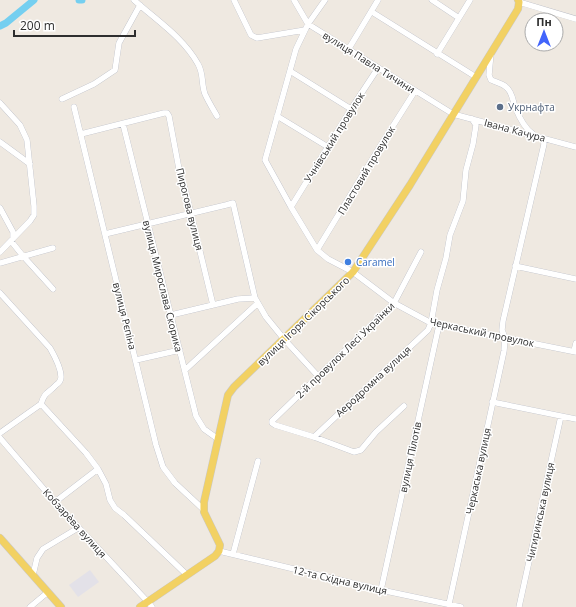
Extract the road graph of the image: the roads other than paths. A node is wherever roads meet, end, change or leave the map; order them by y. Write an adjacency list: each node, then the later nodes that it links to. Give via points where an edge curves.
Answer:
1 (134, 0): 9 (street)
2 (234, 0): 14 (street, via 251,35 257,38)
3 (294, 0): 13 (street, вулиця Павла Тичини)
4 (325, 0): 13 (street)
5 (378, 0): 10 (street)
6 (432, 0): 11 (street)
7 (470, 0): 11 (street)
8 (519, 1): 12 (street); 16 (main road, вулиця Ігоря Сікорського, via 518,9)
9 (140, 5): 22 (street, via 119,43 115,70 94,84); 27 (street, via 177,38 198,64 202,72 204,93)
10 (372, 12): 15 (street); 17 (street)
11 (459, 18): 17 (street)
12 (576, 19)
13 (308, 24): 14 (street); 15 (street, вулиця Павла Тичини)
14 (305, 30): 19 (street)
15 (348, 50): 18 (street, вулиця Павла Тичини)
16 (491, 53): 20 (main road, вулиця Ігоря Сікорського); 32 (street, via 491,80 506,86 511,92 522,123)
17 (437, 54): 20 (street)
18 (378, 68): 21 (street, вулиця Павла Тичини); 25 (street, Учнівський провулок)
19 (290, 71): 25 (street); 28 (street)
20 (476, 77): 26 (main road, вулиця Ігоря Сікорського)
21 (415, 91): 26 (street, вулиця Павла Тичини); 45 (street, Пластовий провулок)
22 (62, 99)
23 (0, 103): 37 (street, via 20,125 27,140)
24 (74, 107): 31 (street, вулиця Рєпіна)
25 (351, 109): 35 (street, Учнівський провулок)
26 (453, 114): 29 (street, Івана Качура); 51 (main road, вулиця Ігоря Сікорського)
27 (217, 116)
28 (278, 116): 35 (street); 38 (street, via 265,159)
29 (472, 119): 32 (street, Івана Качура); 59 (street, via 476,125 462,201 450,236)
30 (123, 124): 31 (street); 40 (street, Пирогова вулиця, via 167,113); 41 (street, вулиця Мирослава Скорика)
31 (81, 134): 42 (street, вулиця Рєпіна)
32 (536, 136): 33 (street, Івана Качура)
33 (543, 138): 36 (street, Івана Качура); 50 (street, Черкаська вулиця, via 544,144)
34 (0, 142): 37 (street)
35 (328, 147): 38 (street, Учнівський провулок)
36 (576, 147)
37 (30, 164): 43 (street, via 34,215)
38 (291, 207): 45 (street)
39 (0, 208): 43 (street, via 13,232)
40 (191, 213): 41 (street); 55 (street, via 233,203); 57 (street, Пирогова вулиця)
41 (148, 224): 42 (street); 58 (street, вулиця Мирослава Скорика)
42 (105, 234): 66 (street, вулиця Рєпіна)
43 (12, 239): 46 (street); 48 (street)
44 (53, 248): 48 (street)
45 (317, 250): 51 (street)
46 (0, 252)
47 (421, 252): 56 (street, 2-й провулок Лесі Українки)
48 (23, 256): 49 (street); 53 (street)
49 (0, 263)
50 (516, 266): 52 (street); 61 (street, Черкаська вулиця, via 503,321 502,330)
51 (353, 272): 56 (street, Черкаський провулок); 62 (main road, вулиця Ігоря Сікорського)
52 (576, 279)
53 (53, 288)
54 (0, 293): 70 (street, via 56,357 60,382 43,397)
55 (257, 301): 57 (street, via 238,299); 62 (street); 67 (street)
56 (394, 302): 59 (street, Черкаський провулок); 68 (street, 2-й провулок Лесі Українки)
57 (213, 305): 58 (street)
58 (171, 315): 64 (street, вулиця Мирослава Скорика)
59 (431, 323): 60 (street, Черкаський провулок); 75 (street, Аеродромна вулиця, via 428,330)
60 (439, 325): 61 (street, Черкаський провулок); 88 (street, вулиця Пілотів)
61 (505, 338): 65 (street, Черкаський провулок); 69 (street, Черкаська вулиця)
62 (284, 339): 68 (street); 77 (main road, вулиця Ігоря Сікорського, via 228,395)
63 (576, 343): 65 (street)
64 (180, 350): 66 (street); 67 (street, вулиця Мирослава Скорика)
65 (575, 351)
66 (136, 360): 81 (street, вулиця Рєпіна, via 163,467 175,484)
67 (185, 370): 77 (street, вулиця Мирослава Скорика, via 196,416 204,429)
68 (318, 376): 75 (street, 2-й провулок Лесі Українки, via 272,421 272,424)
69 (492, 402): 72 (street); 91 (street, Черкаська вулиця)
70 (41, 404): 74 (street); 79 (street)
71 (404, 406): 75 (street, via 358,452)
72 (561, 416): 73 (street); 96 (street, Чигиринська вулиця)
73 (576, 419)
74 (0, 433)
75 (314, 437)
76 (0, 438): 80 (street, Кобзарèва вулиця)
77 (218, 439): 81 (main road, вулиця Ігоря Сікорського)
78 (258, 461): 85 (street)
79 (98, 469): 80 (street); 87 (street, via 115,508)
80 (55, 502): 82 (street, Кобзарèва вулиця)
81 (204, 510): 84 (main road, via 218,539)
82 (78, 528): 86 (street, via 43,549 37,558); 90 (street, Кобзарèва вулиця)
83 (0, 538): 86 (main road)
84 (219, 551): 85 (street, 12-та Східна вулиця); 87 (main road)
85 (233, 554): 88 (street, 12-та Східна вулиця)
86 (33, 575): 89 (main road)
87 (187, 575): 90 (main road)
88 (381, 590): 91 (street, 12-та Східна вулиця)
89 (48, 592): 92 (street); 93 (main road)
90 (150, 604): 94 (main road)
91 (449, 604): 95 (street, 12-та Східна вулиця)
92 (30, 607)
93 (61, 607)
94 (140, 607)
95 (461, 607)
96 (519, 607)

